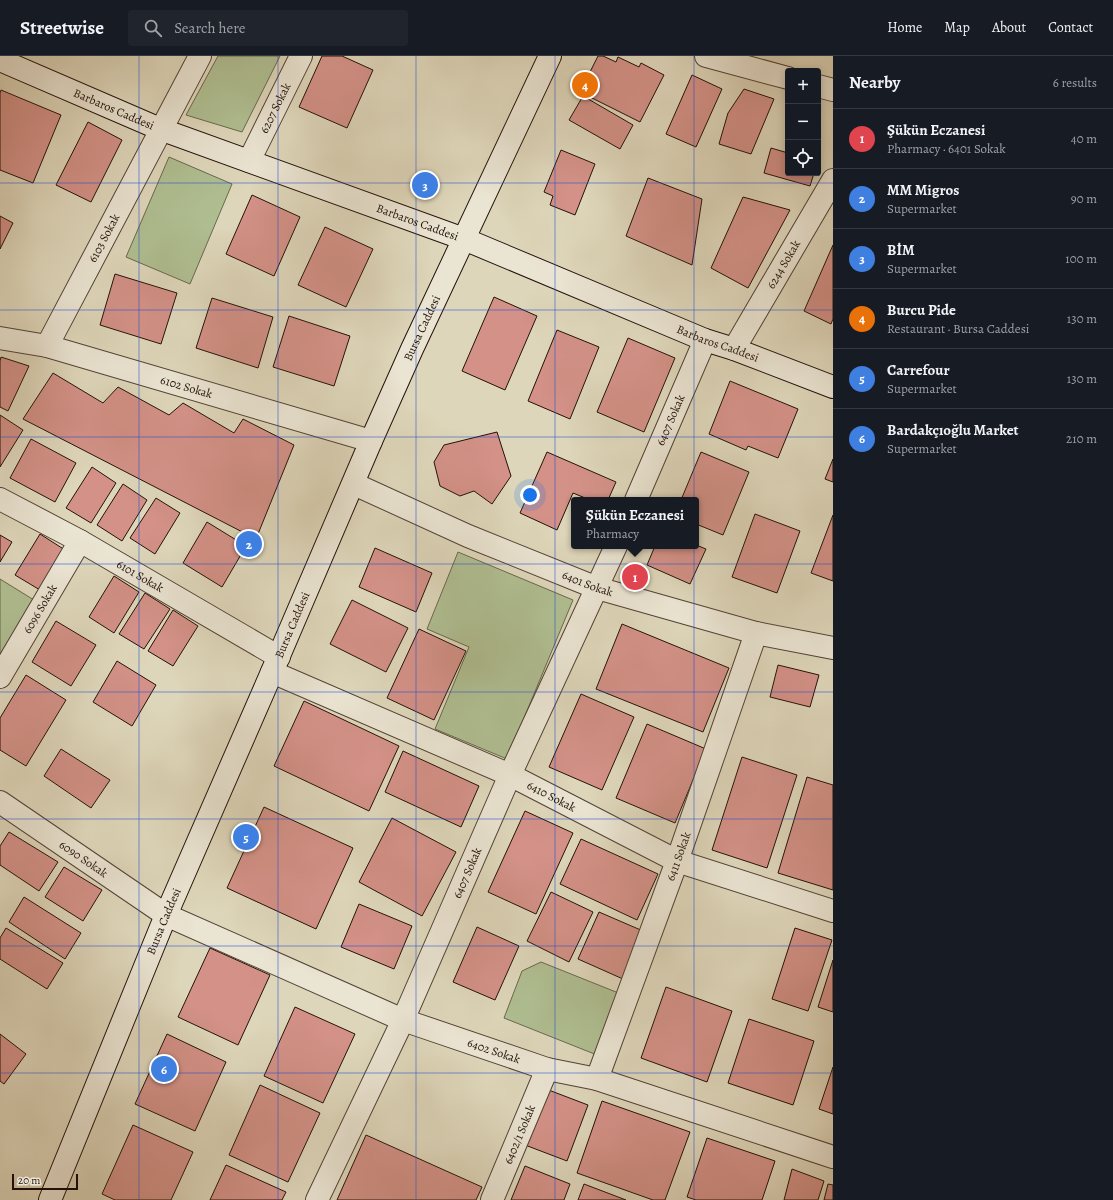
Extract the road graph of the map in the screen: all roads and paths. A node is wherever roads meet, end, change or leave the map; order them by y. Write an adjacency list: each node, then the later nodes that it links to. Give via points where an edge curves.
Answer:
1 (200, 56): 9 (street, 6103 Sokak)
2 (301, 56): 10 (street, 6207 Sokak)
3 (550, 56): 12 (street, Bursa Caddesi)
4 (706, 56): 6 (street)
5 (0, 60): 9 (street, Barbaros Caddesi)
6 (785, 77)
7 (821, 87): 8 (street)
8 (833, 90)
9 (160, 129): 10 (street, Barbaros Caddesi); 15 (street, 6103 Sokak)
10 (249, 161): 12 (street, Barbaros Caddesi)
11 (833, 180): 16 (street, 6244 Sokak)
12 (464, 239): 14 (street, Barbaros Caddesi); 18 (street, Bursa Caddesi)
13 (0, 338): 15 (street, 6102 Sokak)
14 (706, 340): 16 (street, Barbaros Caddesi); 20 (street, 6407 Sokak)
15 (47, 346): 18 (street, 6102 Sokak)
16 (734, 349): 17 (street, Barbaros Caddesi)
17 (833, 388)
18 (371, 441): 19 (street, Bursa Caddesi)
19 (354, 484): 24 (street, 6401 Sokak, via 468,536); 27 (street, Bursa Caddesi)
20 (637, 497)
21 (0, 499): 22 (street, 6101 Sokak)
22 (80, 541): 27 (street, 6101 Sokak); 28 (street, 6096 Sokak)
23 (615, 549): 24 (street, 6407 Sokak)
24 (597, 588): 25 (street, 6401 Sokak); 29 (street, 6407 Sokak)
25 (756, 633): 26 (street, 6401 Sokak); 31 (street, 6411 Sokak)
26 (833, 648)
27 (276, 664): 29 (street, 6410 Sokak); 33 (street, Bursa Caddesi)
28 (0, 677)
29 (510, 776): 31 (street, 6410 Sokak); 34 (street, 6407 Sokak)
30 (0, 802): 33 (street, 6090 Sokak)
31 (676, 861): 32 (street, 6410 Sokak); 36 (street, 6411 Sokak)
32 (833, 910)
33 (166, 915): 34 (street, 6402 Sokak); 38 (street, Bursa Caddesi)
34 (403, 1020): 35 (street, 6402 Sokak); 39 (street, 6407 Sokak)
35 (547, 1069): 36 (street, 6402 Sokak); 40 (street, 6402/1 Sokak)
36 (597, 1079): 37 (street, 6402 Sokak)
37 (833, 1157)
38 (50, 1200)
39 (317, 1200)
40 (492, 1200)

